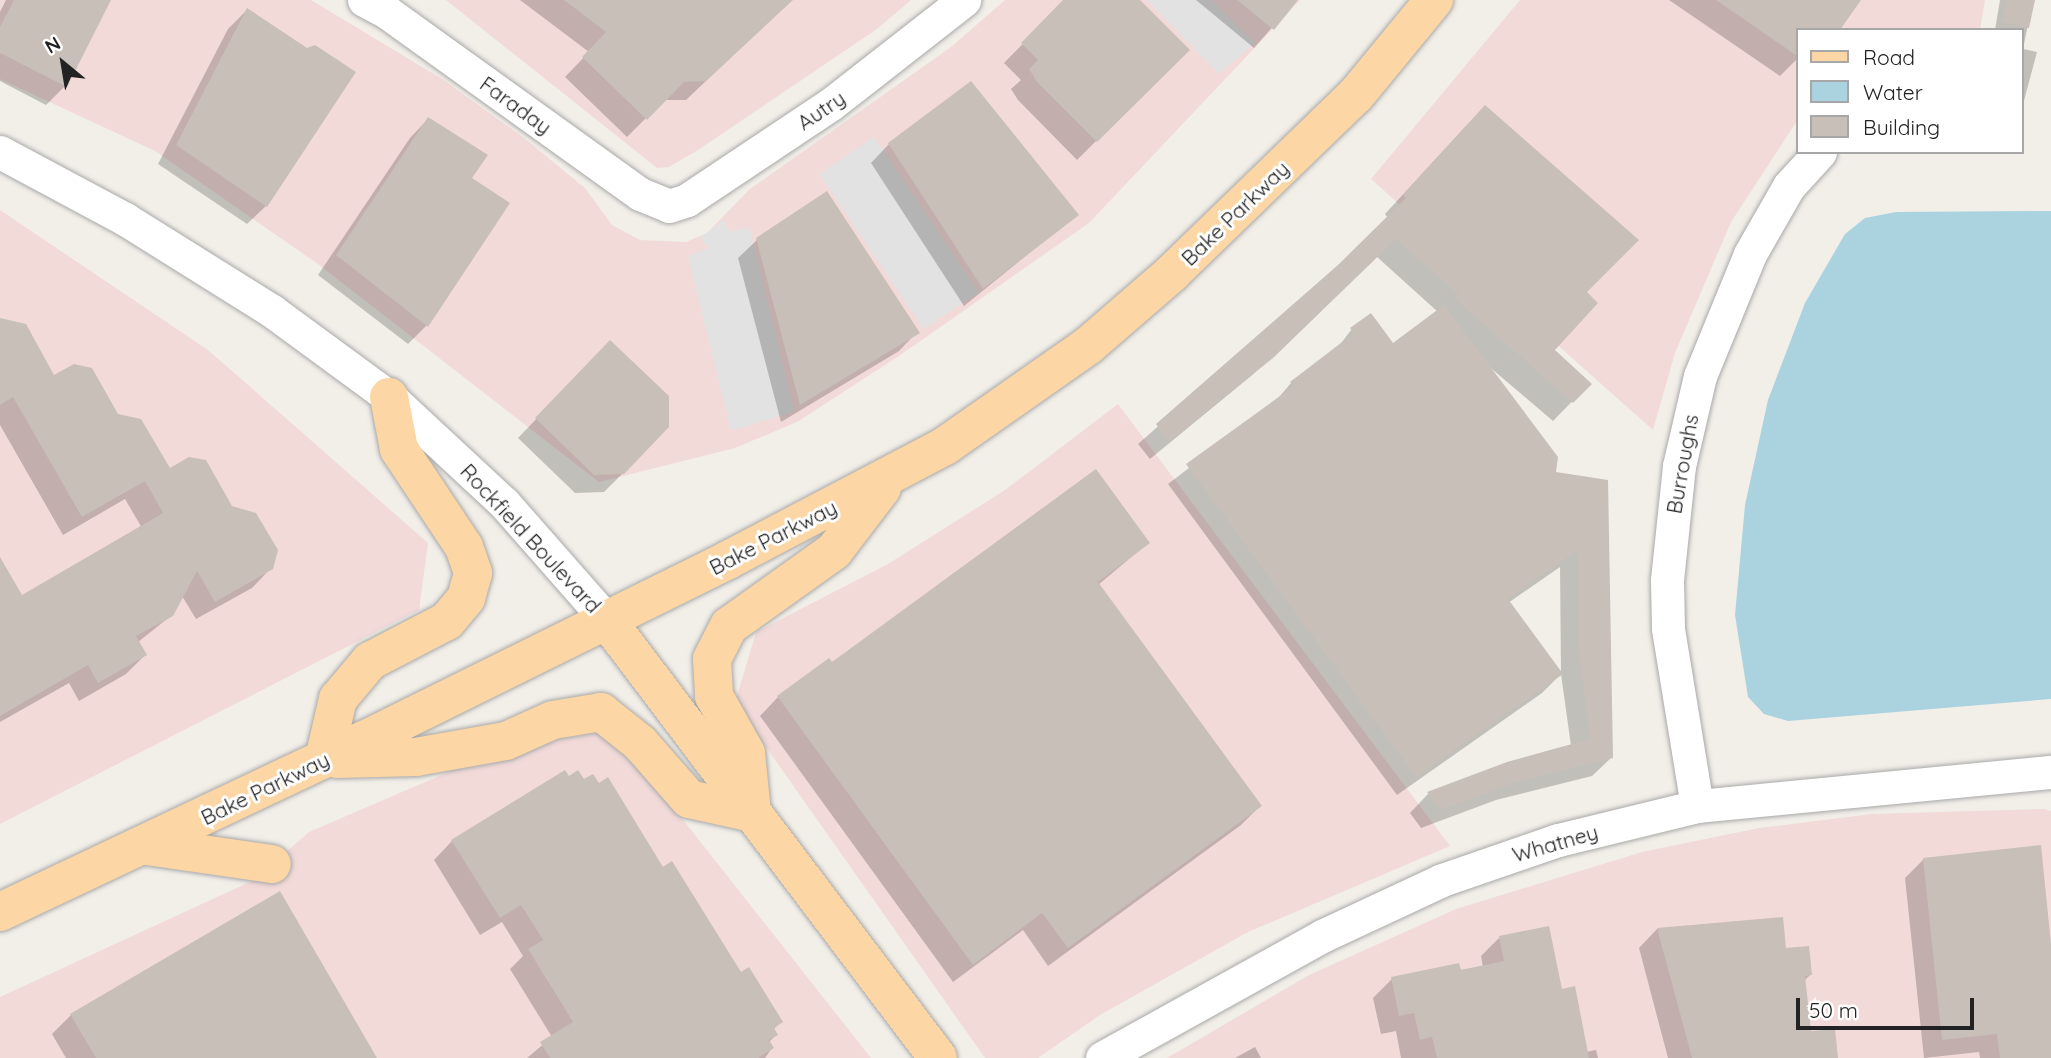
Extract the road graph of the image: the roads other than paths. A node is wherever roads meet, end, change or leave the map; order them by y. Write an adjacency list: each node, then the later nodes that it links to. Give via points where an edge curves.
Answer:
1 (964, 0): 6 (street, Autry, via 831,104 687,200)
2 (1434, 0): 8 (main road, Bake Parkway, via 1356,94 1172,273 1089,345 945,446)
3 (383, 4): 6 (street, Faraday, via 640,194)
4 (0, 152): 7 (street, Rockfield Boulevard, via 159,240 272,311)
5 (1818, 154): 12 (street, Burroughs, via 1785,191 1734,289 1700,376 1679,466 1667,580 1668,628)
6 (669, 206)
7 (389, 397): 9 (street, Rockfield Boulevard, via 504,503); 10 (main road, via 399,449 464,547 472,573 466,598 447,621 370,661 338,699)
8 (890, 478): 9 (main road, Bake Parkway); 13 (main road, via 834,551 729,626 712,659 715,696 746,753)
9 (606, 619): 10 (main road, Bake Parkway); 13 (main road, Rockfield Boulevard)
10 (324, 759): 13 (main road, via 416,757 506,741 553,720 601,712 640,743 689,799); 14 (main road, Bake Parkway)
11 (2051, 772): 12 (street, Whatney)
12 (1697, 806): 18 (street, Whatney, via 1558,840 1442,880 1262,967)
13 (752, 813): 17 (main road, Rockfield Boulevard)
14 (147, 846): 15 (main road); 16 (main road, Bake Parkway)
15 (272, 864)
16 (0, 912)
17 (938, 1058)
18 (1102, 1058)

